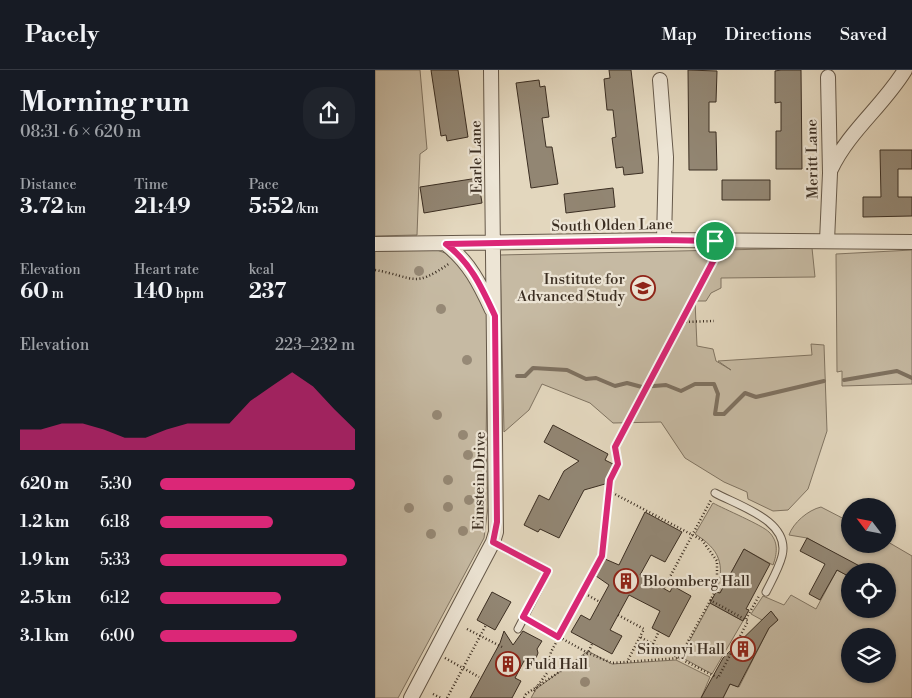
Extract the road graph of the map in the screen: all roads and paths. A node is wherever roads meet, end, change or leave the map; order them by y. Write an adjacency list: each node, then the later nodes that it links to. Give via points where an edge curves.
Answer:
1 (491, 70): 10 (street, Earle Lane)
2 (905, 70): 5 (street, via 851,136)
3 (828, 77): 5 (street, Meritt Lane)
4 (660, 80): 6 (street, via 666,157)
5 (830, 172): 8 (street, Meritt Lane)
6 (664, 240): 7 (street, South Olden Lane); 10 (street, South Olden Lane)
7 (715, 241): 8 (street, South Olden Lane); 17 (path, via 718,252)
8 (827, 241): 9 (street, South Olden Lane)
9 (912, 242)
10 (493, 243): 12 (street, South Olden Lane); 15 (street, Einstein Drive)
11 (375, 244): 12 (street, South Olden Lane)
12 (446, 244): 13 (street)
13 (463, 257): 14 (path, via 420,280); 15 (street)
14 (375, 270)
15 (495, 316): 21 (street, Einstein Drive, via 497,522)
16 (714, 321): 17 (path)
17 (682, 322): 18 (path, via 615,447 618,464 610,480)
18 (609, 491): 20 (path); 23 (path, via 602,556)
19 (715, 492): 20 (path); 24 (lane, via 766,520 780,533 784,543 783,555)
20 (692, 535): 22 (path); 25 (path, via 703,540 717,561 717,588)
21 (493, 542): 28 (lane, via 548,571); 40 (street, Einstein Drive)
22 (664, 588)
23 (582, 592): 26 (path); 35 (path)
24 (763, 592): 29 (path)
25 (710, 600): 29 (path); 42 (path)
26 (600, 602)
27 (618, 615): 36 (path, via 645,629)
28 (523, 617): 32 (lane); 35 (path)
29 (746, 620): 42 (path, via 718,678)
30 (486, 625): 34 (path)
31 (467, 629): 34 (path)
32 (518, 629)
33 (659, 631): 38 (path)
34 (481, 635): 39 (path); 44 (path)
35 (558, 637): 41 (path); 46 (path, via 547,673)
36 (640, 637): 38 (path); 43 (path)
37 (592, 644): 41 (path)
38 (653, 644): 42 (path)
39 (502, 647)
40 (435, 653): 44 (path); 48 (street, Einstein Drive)
41 (588, 653): 43 (path, via 612,663); 46 (path)
42 (679, 658): 43 (path)
43 (627, 662)
44 (463, 668): 45 (path); 50 (path)
45 (479, 677)
46 (533, 691): 51 (path)
47 (433, 694): 49 (path)
48 (411, 698)
49 (441, 698)
50 (447, 698)
51 (524, 698)

